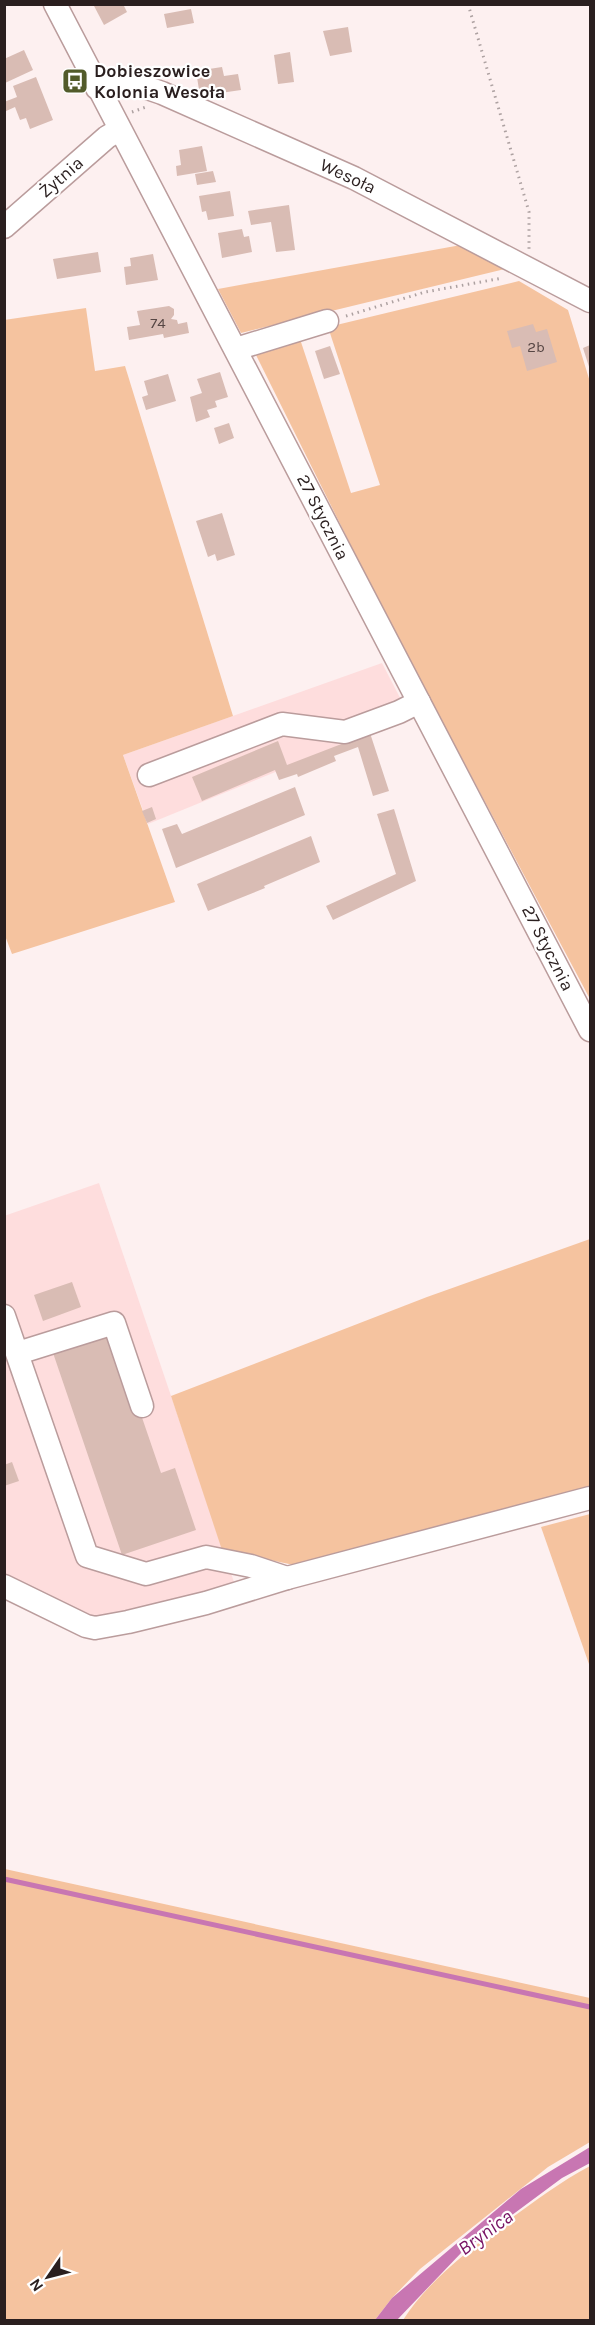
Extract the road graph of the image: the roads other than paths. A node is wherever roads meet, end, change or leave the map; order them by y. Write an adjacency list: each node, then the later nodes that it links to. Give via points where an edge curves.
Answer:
1 (55, 4): 2 (street, 27 Stycznia)
2 (97, 88): 3 (street, 27 Stycznia); 5 (street, Wesoła, via 121,79 162,93 354,178)
3 (119, 130): 4 (street, Żytnia, via 107,136); 7 (street, 27 Stycznia)
4 (4, 227)
5 (591, 301)
6 (327, 321): 7 (street)
7 (237, 349): 8 (street, 27 Stycznia)
8 (419, 702): 9 (street, via 345,732 282,724); 10 (street, 27 Stycznia)
9 (149, 775)
10 (591, 1030)
11 (4, 1316): 12 (street)
12 (15, 1366): 13 (street, via 114,1323); 15 (street, via 87,1556 146,1574 206,1557)
13 (142, 1406)
14 (591, 1498): 15 (street)
15 (287, 1578): 16 (street, via 206,1603 95,1628)
16 (4, 1586)

